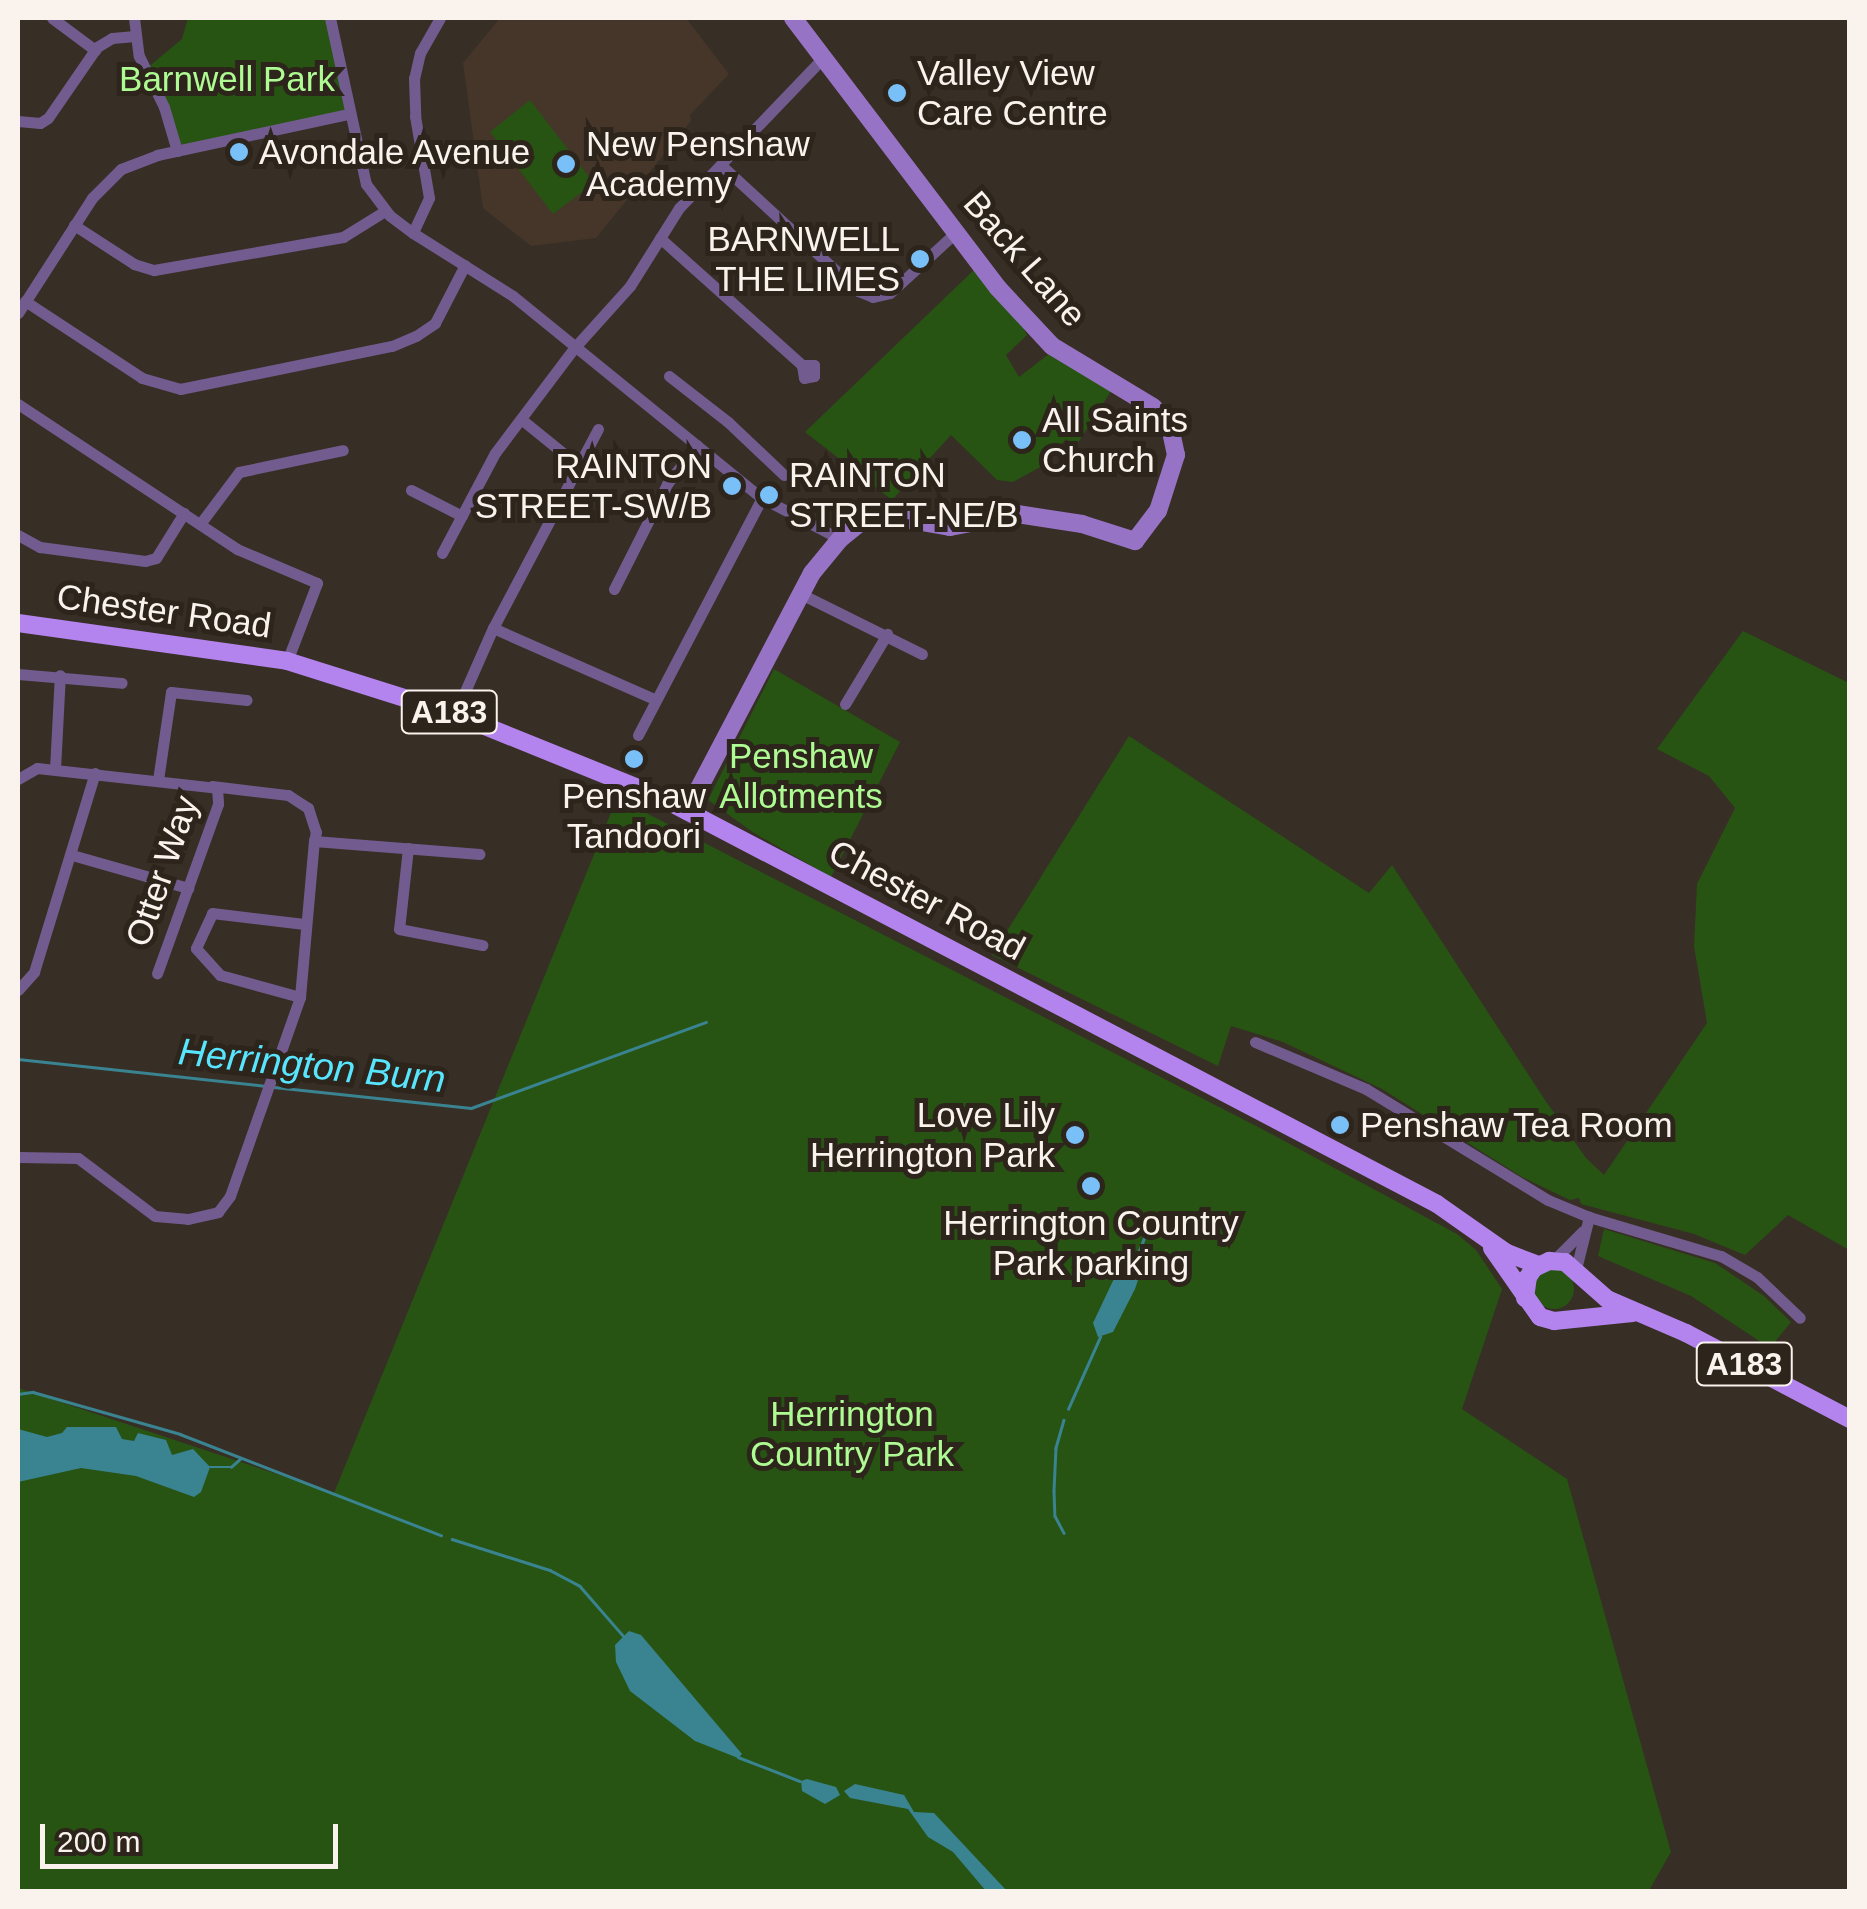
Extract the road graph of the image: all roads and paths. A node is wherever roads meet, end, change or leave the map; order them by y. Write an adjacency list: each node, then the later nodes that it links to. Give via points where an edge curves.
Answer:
1 (52, 18): 7 (street)
2 (134, 18): 6 (street)
3 (330, 18): 9 (street)
4 (440, 18): 16 (street, via 414,78 430,198)
5 (793, 18): 8 (street, Back Lane)
6 (134, 36): 7 (street, via 112,38); 11 (street)
7 (95, 50): 10 (street, via 48,118 40,124)
8 (824, 58): 12 (street); 15 (street, Back Lane)
9 (349, 114): 11 (street); 13 (street, via 366,184)
10 (18, 121)
11 (177, 151): 14 (street, via 121,169)
12 (721, 164): 15 (street, via 858,291 873,297 890,293); 17 (street)
13 (385, 211): 14 (street, via 344,237 154,270); 16 (street)
14 (74, 225): 19 (street)
15 (956, 232): 37 (street, Back Lane, via 1052,346 1138,395 1172,431 1172,472 1142,536 1129,541 1082,524 1017,514 937,527 875,517)
16 (413, 233): 18 (street)
17 (660, 238): 21 (street, via 630,286); 22 (street)
18 (465, 265): 19 (street, via 435,323 416,336 180,389 142,378); 21 (street)
19 (25, 301): 20 (street)
20 (18, 313)
21 (575, 347): 25 (street); 27 (street)
22 (802, 365)
23 (669, 376): 30 (street)
24 (18, 404): 33 (street)
25 (521, 418): 29 (street); 34 (street)
26 (598, 429): 29 (street)
27 (701, 449): 32 (street); 39 (street, via 666,484)
28 (343, 450): 35 (street, via 239,472)
29 (579, 466): 42 (street)
30 (784, 475)
31 (411, 490): 34 (street)
32 (762, 498): 37 (street); 50 (street)
33 (184, 514): 35 (street); 36 (street, via 156,558 145,561 40,547)
34 (462, 516): 38 (street)
35 (200, 524): 45 (street, via 318,583)
36 (18, 535)
37 (840, 539): 40 (street)
38 (442, 553)
39 (614, 588)
40 (801, 594): 43 (street); 59 (street)
41 (18, 623): 45 (main road, Chester Road / A183)
42 (494, 628): 50 (street); 52 (street)
43 (887, 634): 44 (street); 51 (street)
44 (922, 654)
45 (288, 661): 52 (main road, Chester Road / A183)
46 (18, 674): 47 (street)
47 (60, 676): 48 (street); 54 (street)
48 (122, 683)
49 (247, 700): 57 (street, via 171,692)
50 (656, 700): 53 (street)
51 (845, 704)
52 (456, 714): 59 (main road, Chester Road / A183)
53 (638, 735)
54 (56, 769): 55 (street); 56 (street, via 37,768)
55 (95, 773): 57 (street); 63 (street)
56 (18, 778)
57 (158, 780): 58 (street)
58 (215, 787): 60 (street, via 288,795 308,808); 64 (street, Otter Way, via 218,804)
59 (687, 811): 74 (main road, Chester Road / A183, via 1438,1204)
60 (314, 841): 61 (street); 65 (street)
61 (408, 848): 62 (street); 66 (street, via 399,930)
62 (479, 854)
63 (72, 855): 64 (street); 68 (street, via 34,972)
64 (188, 888): 67 (street, Otter Way)
65 (304, 924): 69 (street); 69 (street, via 212,913 196,948 220,976)
66 (482, 945)
67 (157, 973)
68 (18, 990)
69 (300, 996): 71 (street, via 230,1196 218,1212 188,1219 155,1216 78,1158)
70 (1255, 1042): 72 (street, via 1336,1073 1520,1186)
71 (18, 1157)
72 (1589, 1217): 73 (street); 80 (street, via 1721,1256 1757,1277)
73 (1583, 1231): 75 (street); 76 (street)
74 (1485, 1240): 75 (main road, Chester Road / A183); 77 (main road, Chester Road / A183)
75 (1547, 1262): 76 (main road); 77 (main road, via 1528,1277)
76 (1580, 1276): 78 (main road, A183); 79 (main road, via 1584,1300)
77 (1525, 1298): 79 (main road, via 1540,1317)
78 (1636, 1312): 79 (main road, A183); 81 (main road, A183)
79 (1568, 1318)
80 (1800, 1318)
81 (1850, 1419)

